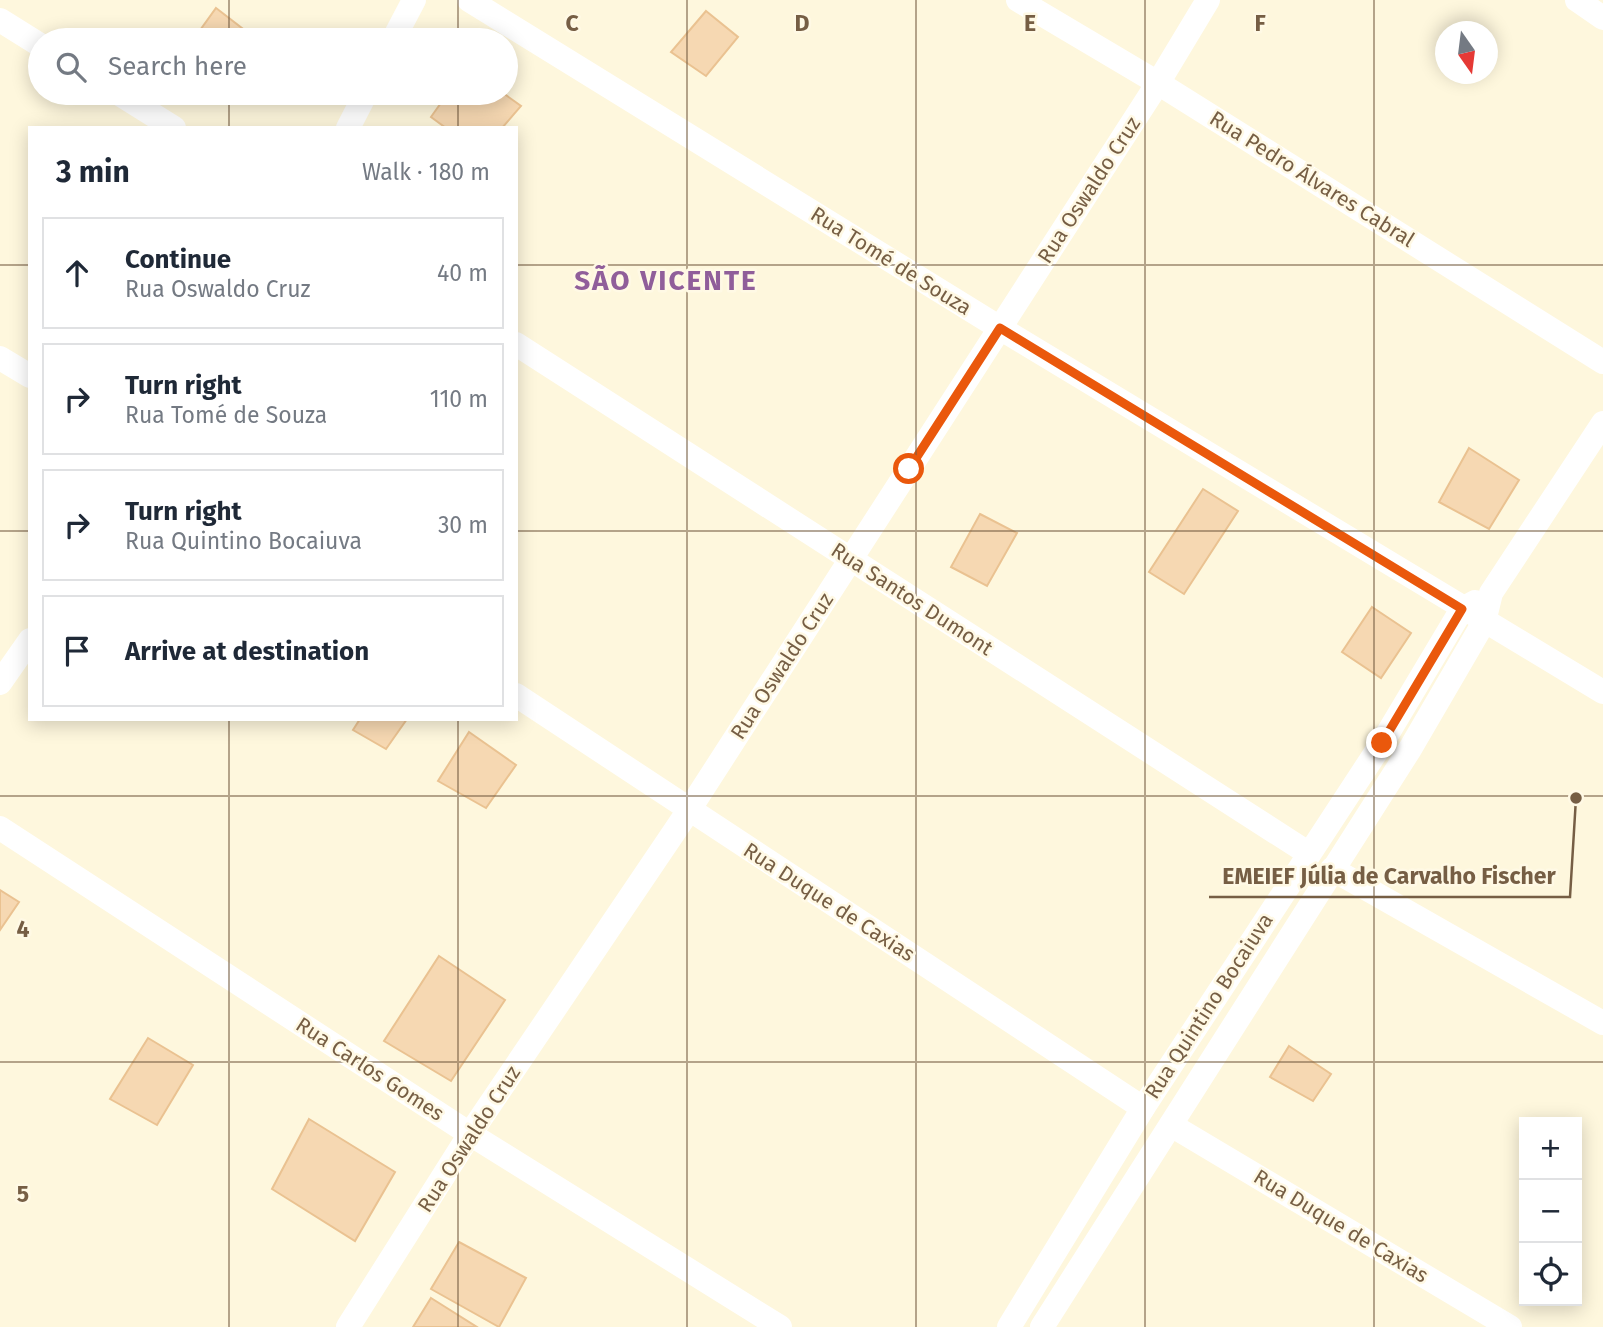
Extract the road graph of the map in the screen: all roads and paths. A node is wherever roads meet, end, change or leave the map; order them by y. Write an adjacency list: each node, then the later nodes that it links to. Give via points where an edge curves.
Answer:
1 (414, 0): 8 (street)
2 (468, 0): 9 (street, Rua Tomé de Souza)
3 (1018, 0): 12 (street, Rua Pedro Álvares Cabral)
4 (1208, 0): 12 (street, Rua Oswaldo Cruz)
5 (1577, 0): 6 (street)
6 (1603, 18)
7 (0, 20): 11 (street)
8 (399, 28)
9 (513, 28)
10 (518, 31): 17 (street, Rua Tomé de Souza)
11 (28, 38)
12 (1158, 83): 17 (street, Rua Oswaldo Cruz); 20 (street, Rua Pedro Álvares Cabral)
13 (137, 105): 15 (street)
14 (360, 105): 16 (street)
15 (171, 126)
16 (349, 126)
17 (1000, 328): 23 (street, Rua Oswaldo Cruz); 25 (street, Rua Tomé de Souza)
18 (518, 345): 23 (street, Rua Santos Dumont)
19 (0, 358): 21 (street)
20 (1603, 362)
21 (28, 375)
22 (1603, 423): 24 (street, Rua Quintino Bocaiuva)
23 (851, 559): 31 (street, Rua Oswaldo Cruz); 33 (street, Rua Santos Dumont)
24 (1491, 593): 25 (street, Rua Quintino Bocaiuva); 26 (street, Rua Quintino Bocaiuva)
25 (1462, 609): 26 (street, Rua Tomé de Souza); 33 (street, Rua Quintino Bocaiuva, via 1382,743)
26 (1484, 622): 29 (street, Rua Tomé de Souza); 34 (street, Rua Quintino Bocaiuva, via 1410,749)
27 (28, 642): 28 (street)
28 (0, 683)
29 (1603, 692)
30 (518, 696): 31 (street, Rua Duque de Caxias)
31 (689, 810): 36 (street, Rua Duque de Caxias); 38 (street, Rua Oswaldo Cruz)
32 (0, 828): 38 (street, Rua Carlos Gomes)
33 (1308, 853): 36 (street, Rua Quintino Bocaiuva)
34 (1332, 869): 35 (street); 37 (street, Rua Quintino Bocaiuva)
35 (1603, 1023)
36 (1143, 1108): 41 (street, Rua Quintino Bocaiuva)
37 (1171, 1125): 42 (street, Rua Quintino Bocaiuva); 43 (street, Rua Duque de Caxias)
38 (470, 1134): 39 (street, Rua Oswaldo Cruz); 40 (street, Rua Carlos Gomes)
39 (348, 1327)
40 (780, 1327)
41 (1009, 1327)
42 (1042, 1327)
43 (1510, 1327)

